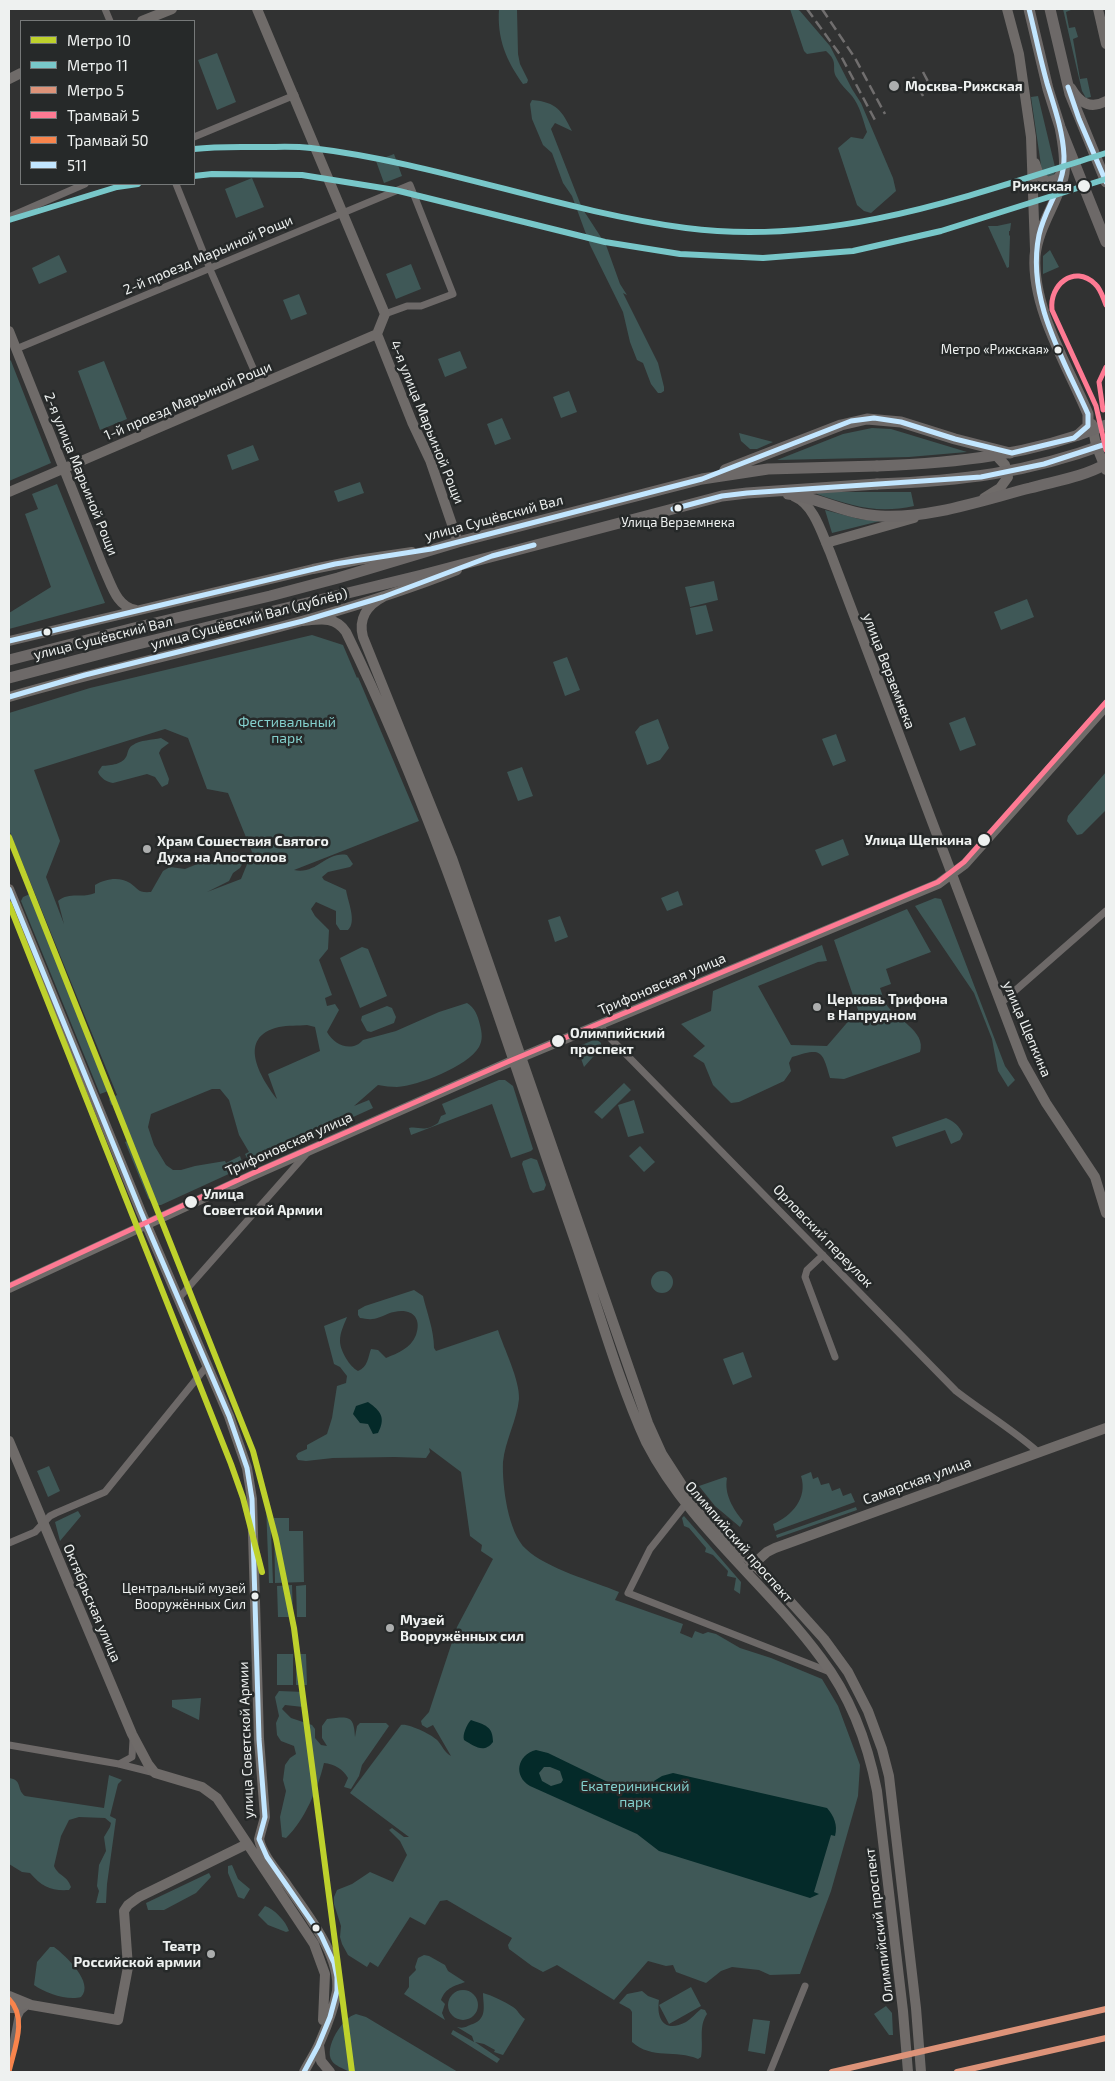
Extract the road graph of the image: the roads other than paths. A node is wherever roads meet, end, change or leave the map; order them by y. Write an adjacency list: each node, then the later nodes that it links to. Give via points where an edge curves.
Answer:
1 (172, 9): 7 (main road)
2 (257, 9): 10 (main road)
3 (1007, 9): 14 (main road, via 1021,67)
4 (1029, 9): 12 (main road)
5 (1050, 9): 9 (main road)
6 (1098, 9): 8 (main road)
7 (144, 20)
8 (1106, 44)
9 (1064, 75): 11 (main road, via 1082,102 1097,105); 16 (main road)
10 (295, 95): 13 (street); 19 (main road)
11 (1106, 101)
12 (1060, 127): 15 (main road); 21 (main road)
13 (195, 137)
14 (1033, 155): 15 (main road, via 1039,175 1047,182 1057,180); 22 (main road)
15 (1064, 165): 22 (main road, via 1062,181 1040,232)
16 (1106, 182)
17 (83, 185): 20 (street)
18 (176, 185): 23 (street)
19 (342, 212): 23 (street, 2-й проезд Марьиной Рощи); 24 (main road); 24 (street, 2-й проезд Марьиной Рощи, via 410,185 453,294)
20 (9, 217)
21 (1106, 242)
22 (1036, 255): 29 (main road, via 1036,281 1043,313)
23 (210, 268): 27 (street, 2-й проезд Марьиной Рощи); 28 (street)
24 (385, 314): 26 (main road, 4-я улица Марьиной Рощи)
25 (9, 331): 27 (main road, 2-я улица Марьиной Рощи)
26 (377, 334): 28 (main road, 1-й проезд Марьиной Рощи); 41 (main road, 4-я улица Марьиной Рощи, via 430,460)
27 (16, 349): 34 (main road, 2-я улица Марьиной Рощи)
28 (260, 384): 34 (main road, 1-й проезд Марьиной Рощи)
29 (1088, 414): 32 (main road, via 1088,426 1068,440 1016,453); 33 (main road)
30 (1106, 425): 35 (main road, улица Сущёвский Вал, bridge, via 1062,441 1003,455 946,463 768,469)
31 (1106, 444): 37 (main road, улица Сущёвский Вал, bridge, via 1044,464 981,477)
32 (988, 448): 35 (main road, via 901,422 867,419 851,421 812,435); 39 (main road, via 1003,461 1008,477 1000,488)
33 (1106, 467): 39 (main road)
34 (64, 469): 36 (main road, 1-й проезд Марьиной Рощи); 46 (main road, 2-я улица Марьиной Рощи, via 120,602 129,609)
35 (702, 479): 41 (main road, улица Сущёвский Вал)
36 (9, 492)
37 (747, 493): 38 (main road); 44 (main road, улица Сущёвский Вал, via 722,496)
38 (782, 494): 40 (main road, via 881,516); 42 (main road, улица Верземнека, via 800,499 808,507)
39 (979, 501): 40 (main road)
40 (955, 507): 42 (main road)
41 (458, 542): 43 (main road, улица Сущёвский Вал)
42 (826, 543): 53 (main road, улица Верземнека)
43 (431, 550): 46 (main road, via 336,564); 49 (main road, улица Сущёвский Вал, via 313,585)
44 (492, 556): 45 (main road, улица Сущёвский Вал (дублёр)); 50 (main road, улица Сущёвский Вал)
45 (383, 597): 47 (main road, улица Сущёвский Вал (дублёр)); 59 (main road, Олимпийский проспект, via 365,612 361,623 363,637 452,858)
46 (143, 609): 48 (main road)
47 (303, 621): 51 (main road, улица Сущёвский Вал (дублёр)); 59 (main road, Олимпийский проспект, via 335,621 349,637 444,861)
48 (9, 641)
49 (9, 660)
50 (9, 678)
51 (9, 696)
52 (1106, 706): 53 (main road, Трифоновская улица)
53 (953, 874): 57 (main road, улица Щепкина); 58 (main road, Трифоновская улица, via 938,884)
54 (9, 889): 55 (main road, улица Советской Армии)
55 (12, 908): 62 (main road, улица Советской Армии)
56 (1106, 911): 57 (street)
57 (1000, 1003): 61 (main road, улица Щепкина, via 1028,1073 1095,1177)
58 (600, 1024): 59 (main road, Трифоновская улица); 63 (street, Орловский переулок, via 605,1033)
59 (517, 1059): 60 (main road, Трифоновская улица); 71 (main road, Олимпийский проспект, via 640,1428 655,1459); 74 (main road, Олимпийский проспект, via 655,1439 691,1499 717,1529)
60 (310, 1150): 62 (main road, Трифоновская улица); 65 (street)
61 (1106, 1213)
62 (146, 1223): 64 (main road, Трифоновская улица); 65 (main road, улица Советской Армии)
63 (823, 1254): 66 (street, via 807,1270 805,1277); 70 (street, Орловский переулок, via 956,1391)
64 (9, 1288)
65 (178, 1298): 67 (main road, улица Советской Армии)
66 (835, 1357)
67 (207, 1366): 72 (street, via 105,1492 50,1516); 82 (main road, улица Советской Армии, via 242,1451 252,1498 259,1739 265,1816 260,1843)
68 (1106, 1428): 70 (main road, Самарская улица)
69 (9, 1441): 72 (main road, Октябрьская улица)
70 (1038, 1452): 74 (main road, Самарская улица, via 775,1548)
71 (685, 1505): 75 (main road, Олимпийский проспект); 76 (street, via 650,1549 628,1593)
72 (44, 1524): 73 (street, via 35,1532); 77 (main road, Октябрьская улица)
73 (9, 1543)
74 (754, 1563): 75 (main road, Самарская улица); 93 (main road, Олимпийский проспект, via 812,1624 843,1664 864,1702 882,1749 889,1776)
75 (746, 1573): 76 (main road, Олимпийский проспект, via 810,1644)
76 (831, 1673): 92 (main road, Олимпийский проспект, via 856,1721 875,1783)
77 (132, 1734): 79 (street, via 133,1755); 80 (main road, Октябрьская улица)
78 (9, 1745): 79 (street)
79 (119, 1764): 80 (street)
80 (155, 1773): 81 (main road, via 190,1782 212,1793)
81 (248, 1844): 82 (main road); 85 (main road, via 128,1905 124,1911 128,1967 120,2018 116,2021)
82 (314, 1933): 87 (main road, via 326,1979); 87 (main road, via 335,1965 337,1990)
83 (805, 1986): 91 (street)
84 (9, 1996): 85 (main road)
85 (27, 2004): 86 (main road)
86 (13, 2008): 88 (street)
87 (319, 2045): 89 (main road); 90 (main road, via 321,2061)
88 (9, 2064)
89 (304, 2072)
90 (330, 2072)
91 (770, 2072)
92 (908, 2072)
93 (921, 2072)

